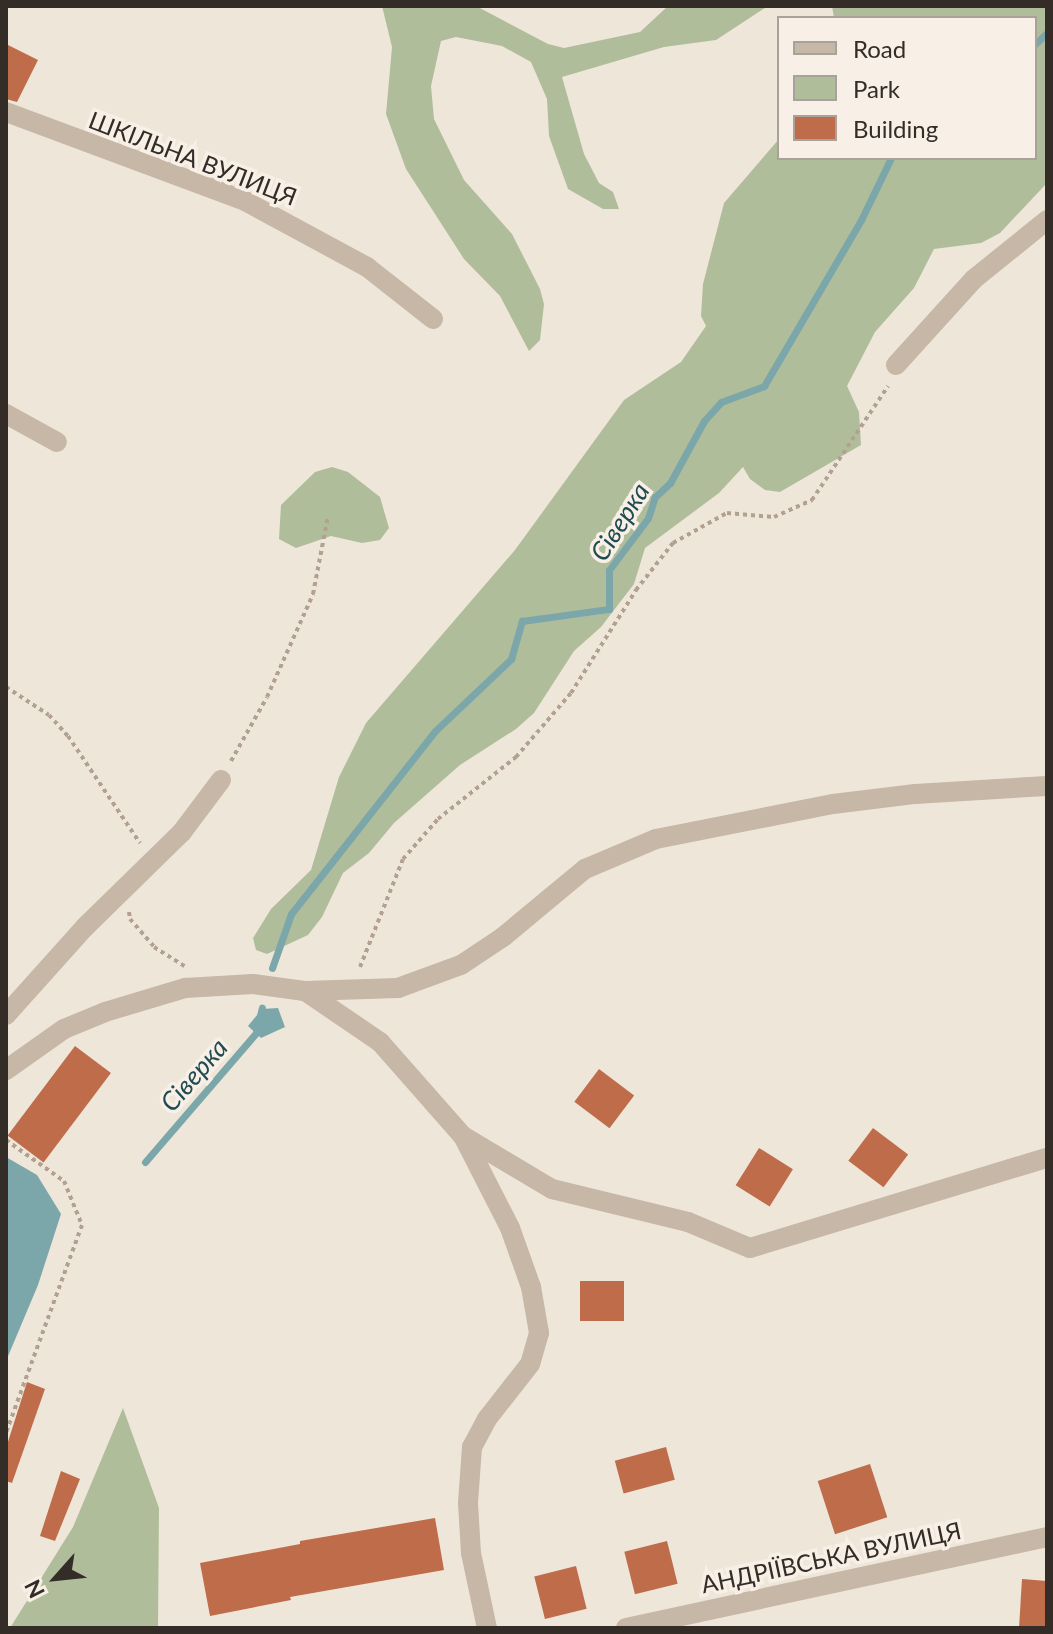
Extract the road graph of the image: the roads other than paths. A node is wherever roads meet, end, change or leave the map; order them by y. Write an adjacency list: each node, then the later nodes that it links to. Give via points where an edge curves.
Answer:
1 (6, 112): 3 (street, ШКІЛЬНА ВУЛИЦЯ, via 245,201 367,267)
2 (1047, 220): 4 (street, via 974,279)
3 (433, 319)
4 (896, 365)
5 (6, 414): 6 (street)
6 (57, 442)
7 (221, 780): 10 (street, via 182,832)
8 (1047, 786): 9 (street, via 833,804 656,839 585,869 461,965 398,988)
9 (305, 991): 11 (street, via 253,984 185,988 64,1029); 12 (street, via 380,1042)
10 (6, 1015)
11 (6, 1070)
12 (463, 1136): 13 (street, via 552,1189 688,1222 750,1248); 15 (street, via 510,1228 531,1287 539,1333 530,1364 472,1447 471,1553)
13 (1047, 1158)
14 (1047, 1537): 16 (street, АНДРІЇВСЬКА ВУЛИЦЯ)
15 (487, 1628)
16 (626, 1628)

